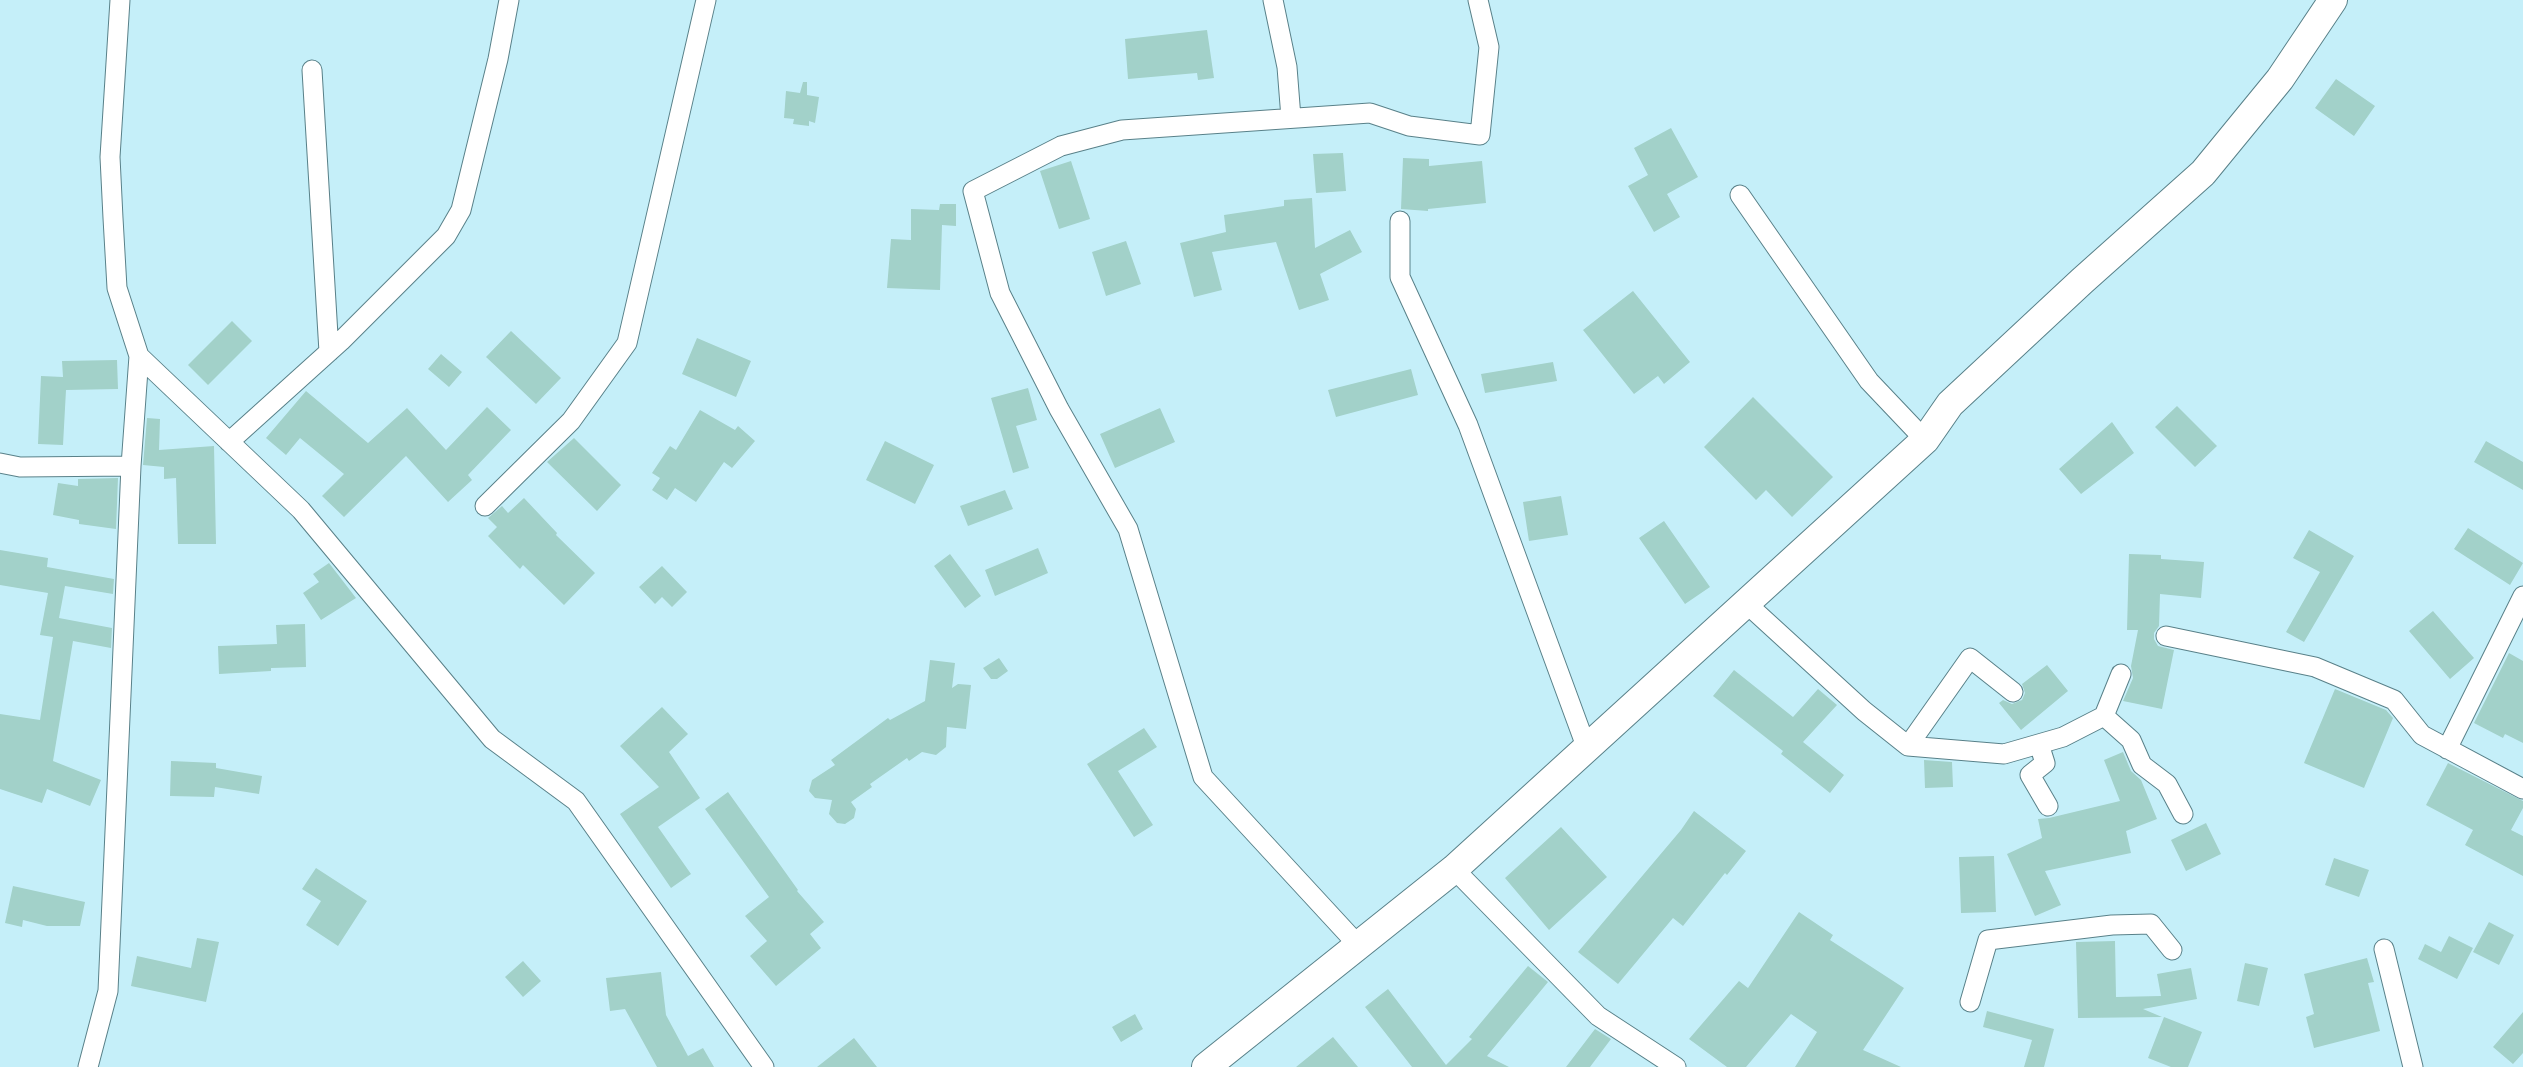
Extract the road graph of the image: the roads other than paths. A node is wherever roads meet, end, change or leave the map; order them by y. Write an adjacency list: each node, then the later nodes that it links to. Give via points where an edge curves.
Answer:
1 (120, 0): 12 (street, via 110,157 113,218 117,288)
2 (509, 0): 11 (street, via 461,210 446,236)
3 (706, 0): 17 (street, via 627,343 571,421)
4 (1273, 0): 8 (street, via 1287,67)
5 (1478, 0): 8 (street, via 1489,47 1480,135 1409,126 1370,113)
6 (2333, 0): 13 (street, via 2280,79 2203,173 1950,404)
7 (312, 70): 11 (street)
8 (1291, 118): 32 (street, via 1122,130 1061,146 973,191 1000,293 1128,529 1203,777)
9 (1740, 195): 13 (street, via 1869,381)
10 (1400, 221): 26 (street, via 1400,277 1468,425)
11 (329, 352): 14 (street)
12 (139, 356): 14 (street); 16 (street)
13 (1925, 440): 19 (street)
14 (229, 442): 37 (street, via 301,510 492,738 576,801)
15 (0, 463): 16 (street, via 20,467)
16 (131, 466): 36 (street, via 108,991)
17 (485, 506)
18 (2523, 596): 27 (street)
19 (1747, 604): 25 (street); 26 (street)
20 (2166, 636): 27 (street, via 2315,667 2394,700 2422,736)
21 (2121, 674): 23 (street)
22 (2013, 692): 25 (street, via 1970,658)
23 (2104, 716): 24 (street); 30 (street, via 2131,740 2143,765 2167,784)
24 (2039, 744): 25 (street, via 2004,754); 29 (street, via 2045,763 2030,775)
25 (1908, 746)
26 (1587, 749): 31 (street)
27 (2447, 749): 28 (street)
28 (2523, 789)
29 (2048, 806)
30 (2183, 814)
31 (1454, 869): 32 (street); 39 (street, via 1598,1016)
32 (1358, 945): 38 (street)
33 (2384, 949): 40 (street)
34 (2172, 950): 35 (street, via 2151,924 1988,940)
35 (1970, 1002)
36 (88, 1067)
37 (764, 1067)
38 (1206, 1067)
39 (1676, 1067)
40 (2413, 1067)

